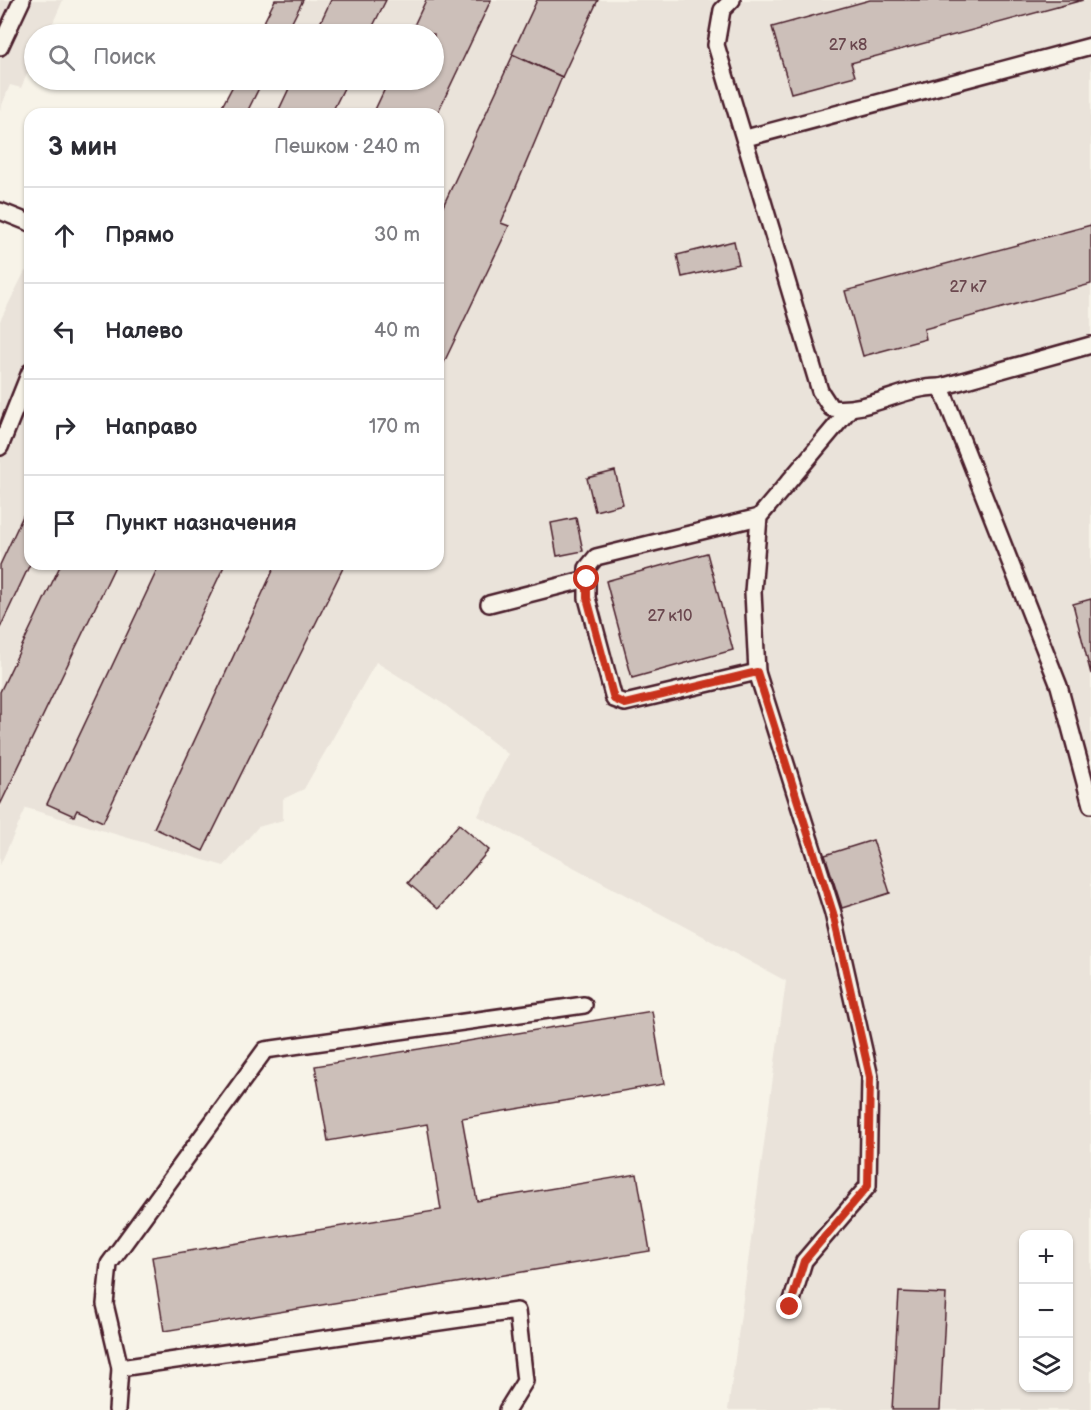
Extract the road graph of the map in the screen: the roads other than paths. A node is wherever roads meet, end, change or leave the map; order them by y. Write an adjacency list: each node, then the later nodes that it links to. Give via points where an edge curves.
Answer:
1 (22, 0): 4 (lane)
2 (732, 0): 5 (lane, via 722,10 716,45)
3 (1091, 46): 5 (lane)
4 (0, 47)
5 (746, 138): 11 (lane, via 820,391 831,408)
6 (0, 211): 7 (lane)
7 (24, 221)
8 (1091, 345): 10 (lane)
9 (24, 387): 12 (lane)
10 (942, 387): 11 (lane, via 927,387); 17 (lane, via 1059,686)
11 (849, 410): 13 (lane)
12 (0, 447)
13 (759, 517): 14 (lane, via 596,557 587,568); 16 (lane, via 753,592)
14 (587, 579): 15 (lane); 16 (lane, via 587,598 614,699 625,704)
15 (489, 604)
16 (757, 672): 19 (lane, via 833,913 870,1077 868,1186 804,1261)
17 (1091, 805)
18 (584, 1005): 20 (lane, via 265,1050 109,1264 105,1304)
19 (790, 1307)
20 (120, 1368): 21 (lane); 22 (lane, via 517,1311 525,1381)
21 (117, 1410)
22 (507, 1410)

